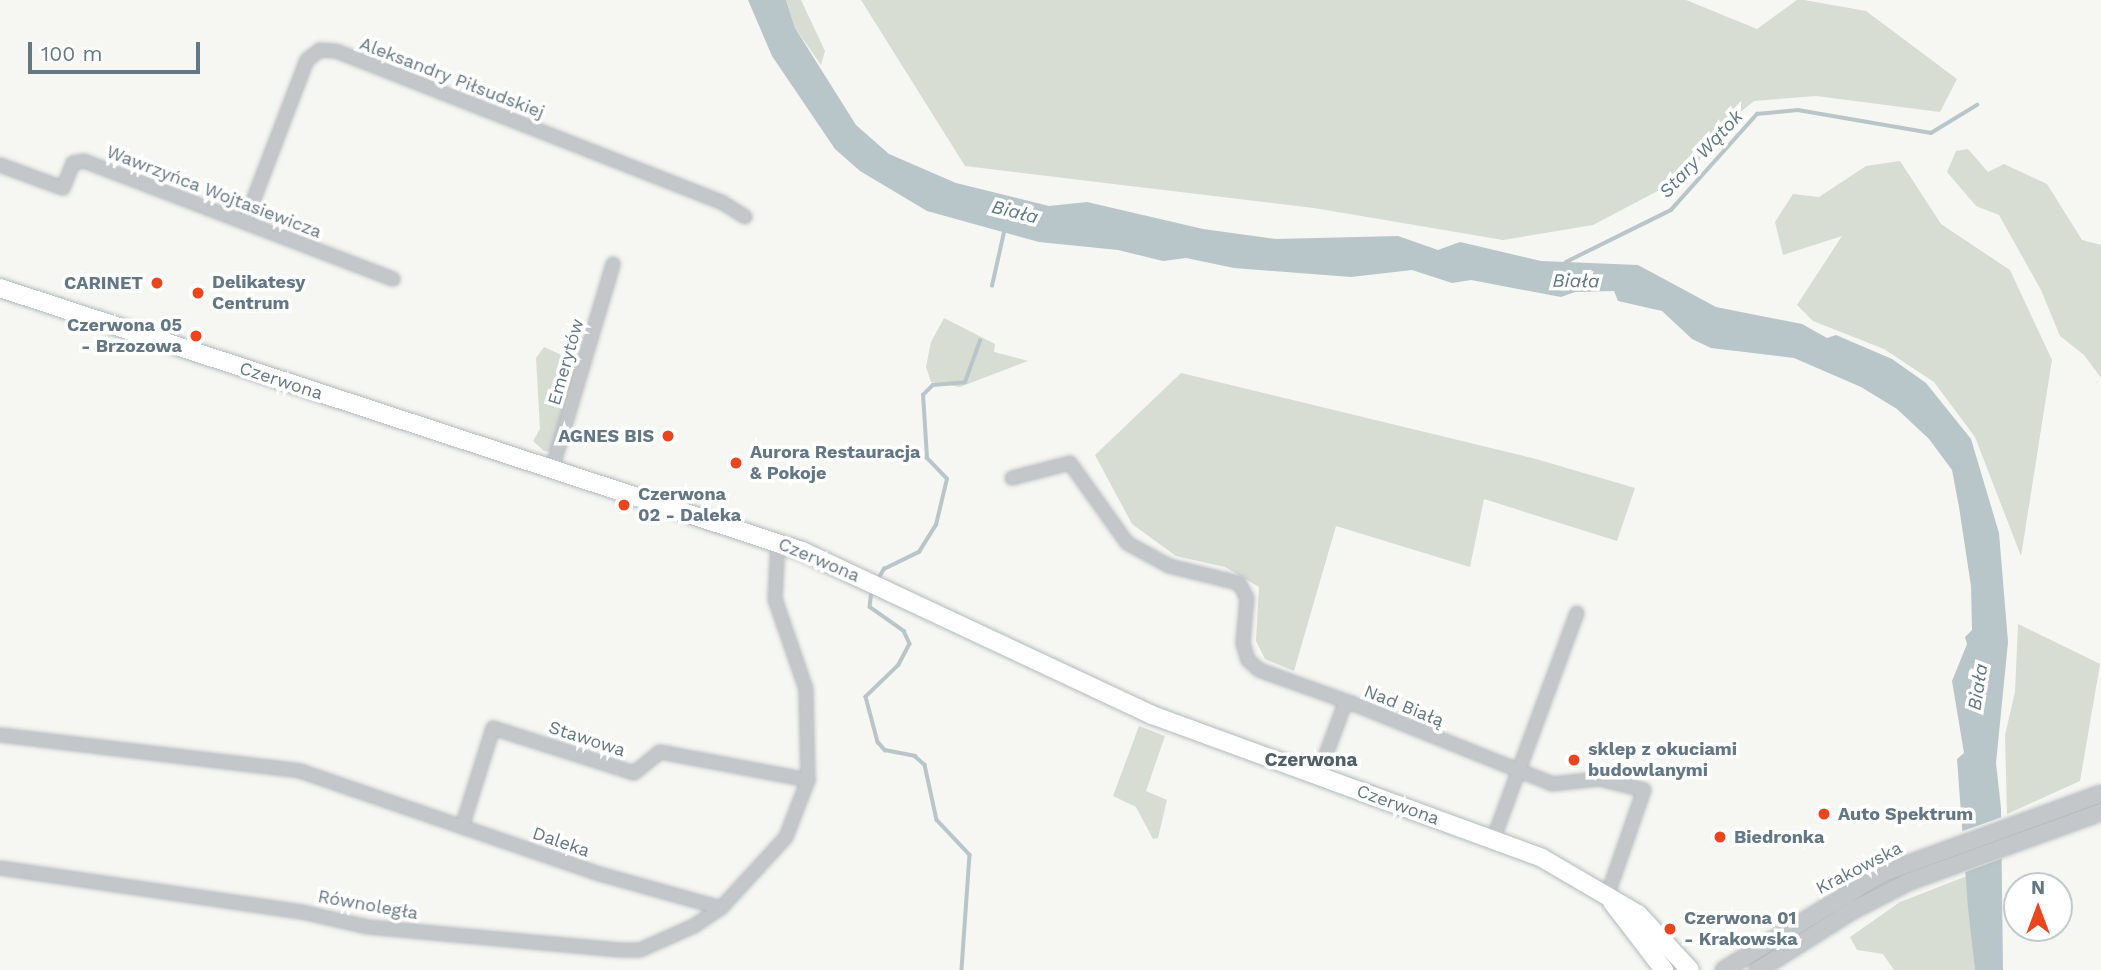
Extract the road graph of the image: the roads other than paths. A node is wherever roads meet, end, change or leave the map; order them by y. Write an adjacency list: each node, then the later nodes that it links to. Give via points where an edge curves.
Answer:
1 (0, 165): 3 (street, Wawrzyńca Wojtasiewicza, via 63,188 68,185 73,163 84,161)
2 (745, 217): 3 (street, Aleksandry Piłsudskiej, via 723,203 361,60 320,50 307,60)
3 (245, 222): 5 (street, Wawrzyńca Wojtasiewicza)
4 (613, 264): 7 (street, Emerytów)
5 (393, 279)
6 (0, 288): 7 (main road, Czerwona)
7 (552, 469): 9 (main road, Czerwona)
8 (1012, 478): 11 (street, via 1070,463 1127,543 1170,566 1239,583 1247,598 1243,643 1248,660 1259,670)
9 (778, 542): 14 (main road, Czerwona, via 1152,715); 15 (street, via 775,599 806,690)
10 (1577, 613): 13 (street)
11 (1351, 703): 13 (street, Nad Białą); 14 (street, Nad Białą, via 1344,706)
12 (0, 735): 18 (street, Daleka, via 300,771)
13 (1519, 772): 19 (street); 21 (street, Nad Białą, via 1560,786 1599,779 1644,790)
14 (1318, 776): 19 (main road, Czerwona)
15 (808, 780): 18 (street, Stawowa, via 660,751 634,773 493,728); 22 (street, via 786,837)
16 (2101, 794): 25 (street, Krakowska, via 1881,874)
17 (2101, 812): 26 (street, Krakowska, via 1886,892)
18 (462, 827): 22 (street, Daleka, via 596,873)
19 (1493, 840): 21 (main road, Czerwona, via 1573,873)
20 (0, 868): 22 (street, Równoległa, via 302,912 368,927 620,950 640,950 694,926)
21 (1608, 898): 23 (main road, Czerwona); 24 (main road, Czerwona, via 1638,914)
22 (721, 908)
23 (1664, 970)
24 (1690, 970)
25 (1724, 970)
26 (1758, 970)

